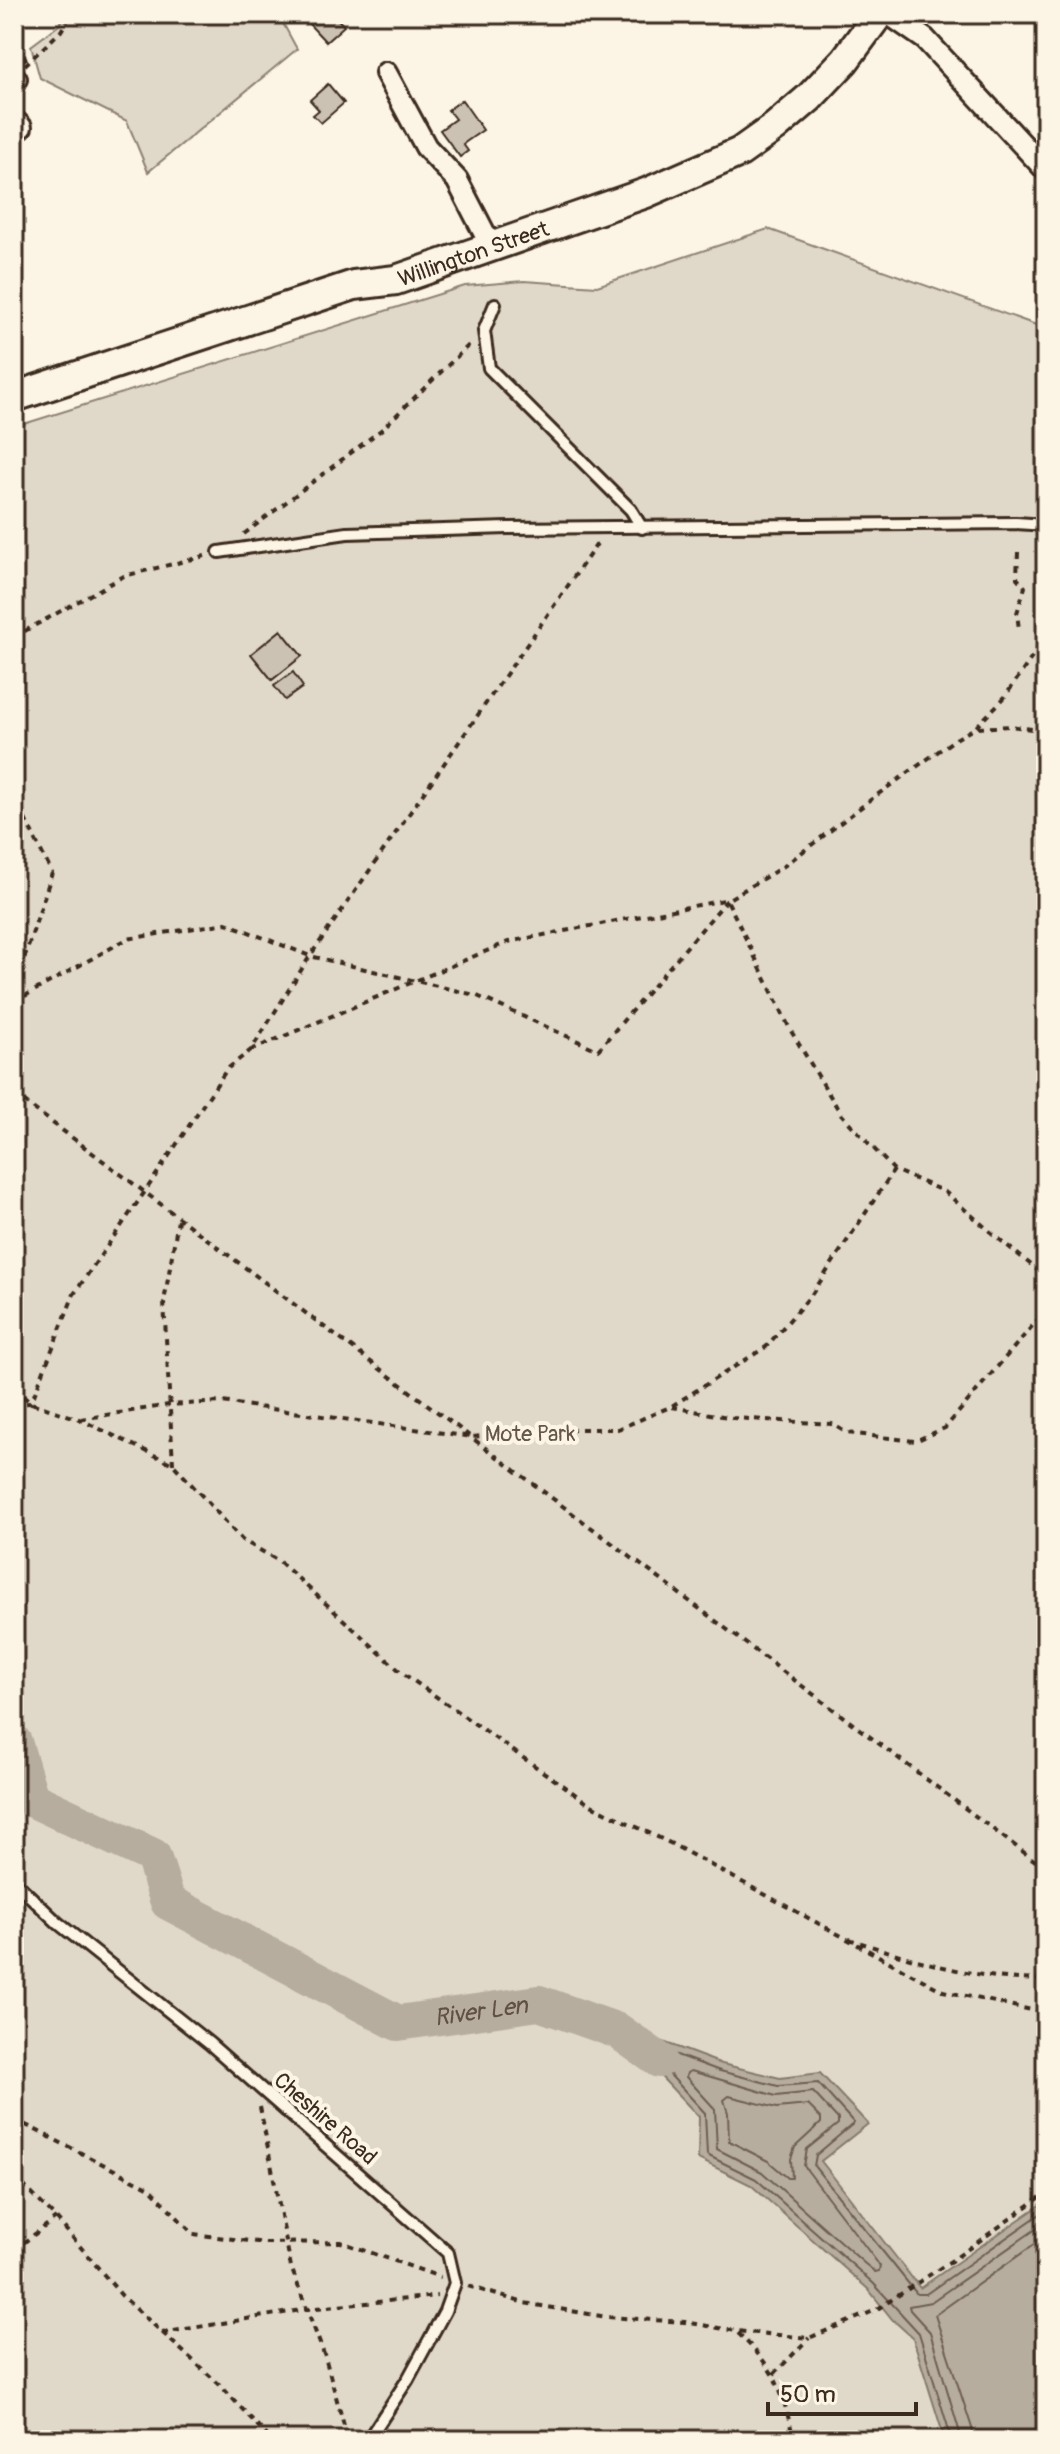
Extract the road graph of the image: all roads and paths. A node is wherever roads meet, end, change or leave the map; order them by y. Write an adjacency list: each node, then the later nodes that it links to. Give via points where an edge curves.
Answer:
1 (71, 14): 6 (path)
2 (879, 14): 8 (street, Willington Street, via 809,98 740,152 646,193)
3 (889, 14): 7 (street, via 925,39)
4 (14, 33): 6 (path)
5 (386, 73): 8 (street, via 426,147 457,180)
6 (19, 74)
7 (1046, 170)
8 (491, 246): 11 (street, Willington Street, via 396,280 354,285)
9 (495, 304): 10 (lane)
10 (484, 331): 14 (lane, via 489,368 631,510); 15 (path, via 381,430)
11 (14, 397)
12 (1046, 525): 14 (lane)
13 (608, 528): 14 (lane); 15 (lane, via 347,533); 24 (path)
14 (642, 528)
15 (219, 552): 18 (path, via 124,576)
16 (1018, 552): 17 (path, via 1017,578 1025,587 1017,613)
17 (1019, 629)
18 (14, 637)
19 (1046, 637): 20 (path, via 1004,698)
20 (975, 728): 21 (path); 23 (path, via 784,866)
21 (1046, 731)
22 (14, 797): 26 (path, via 52,873)
23 (727, 900): 25 (path, via 508,942); 25 (path, via 598,1050 475,995); 30 (path, via 791,1031 841,1114)
24 (310, 956): 25 (path); 27 (path, via 226,923 127,939); 28 (path)
25 (416, 980): 28 (path)
26 (14, 990)
27 (14, 1002)
28 (251, 1050): 31 (path, via 227,1069)
29 (14, 1094): 31 (path)
30 (894, 1170): 33 (path, via 945,1192); 39 (path, via 812,1294 766,1347)
31 (144, 1193): 32 (path); 36 (path, via 74,1294)
32 (179, 1219): 38 (path, via 164,1302); 41 (path)
33 (1046, 1277)
34 (1046, 1310): 39 (path, via 945,1428 915,1441 847,1433 832,1424 733,1418)
35 (14, 1388): 36 (path)
36 (31, 1403): 37 (path); 40 (path)
37 (14, 1404)
38 (169, 1405): 40 (path); 41 (path, via 222,1402); 42 (path)
39 (670, 1407): 41 (path, via 618,1429)
40 (79, 1419): 42 (path)
41 (472, 1437): 43 (path)
42 (173, 1464): 45 (path, via 242,1540 279,1561 413,1681 589,1804)
43 (1046, 1869)
44 (14, 1881): 48 (lane, Cheshire Road)
45 (839, 1935): 46 (path, via 913,1959 1021,1980); 47 (path, via 943,1991)
46 (1046, 1979)
47 (1046, 2013)
48 (255, 2083): 53 (path); 55 (lane, Cheshire Road, via 448,2253)
49 (14, 2119): 53 (path, via 150,2188 193,2234)
50 (14, 2176): 52 (path)
51 (1046, 2193): 60 (path, via 876,2310)
52 (56, 2218): 54 (path); 59 (path, via 122,2296)
53 (286, 2242): 55 (path, via 341,2242); 57 (path)
54 (14, 2250)
55 (455, 2283): 56 (lane); 58 (path, via 524,2303)
56 (451, 2294): 57 (path); 64 (lane, via 424,2351)
57 (307, 2309): 59 (path); 63 (path)
58 (736, 2331): 60 (path); 61 (path)
59 (162, 2333): 62 (path)
60 (809, 2338): 61 (path)
61 (774, 2374): 65 (path)
62 (271, 2440)
63 (348, 2440)
64 (368, 2440)
65 (794, 2440)

